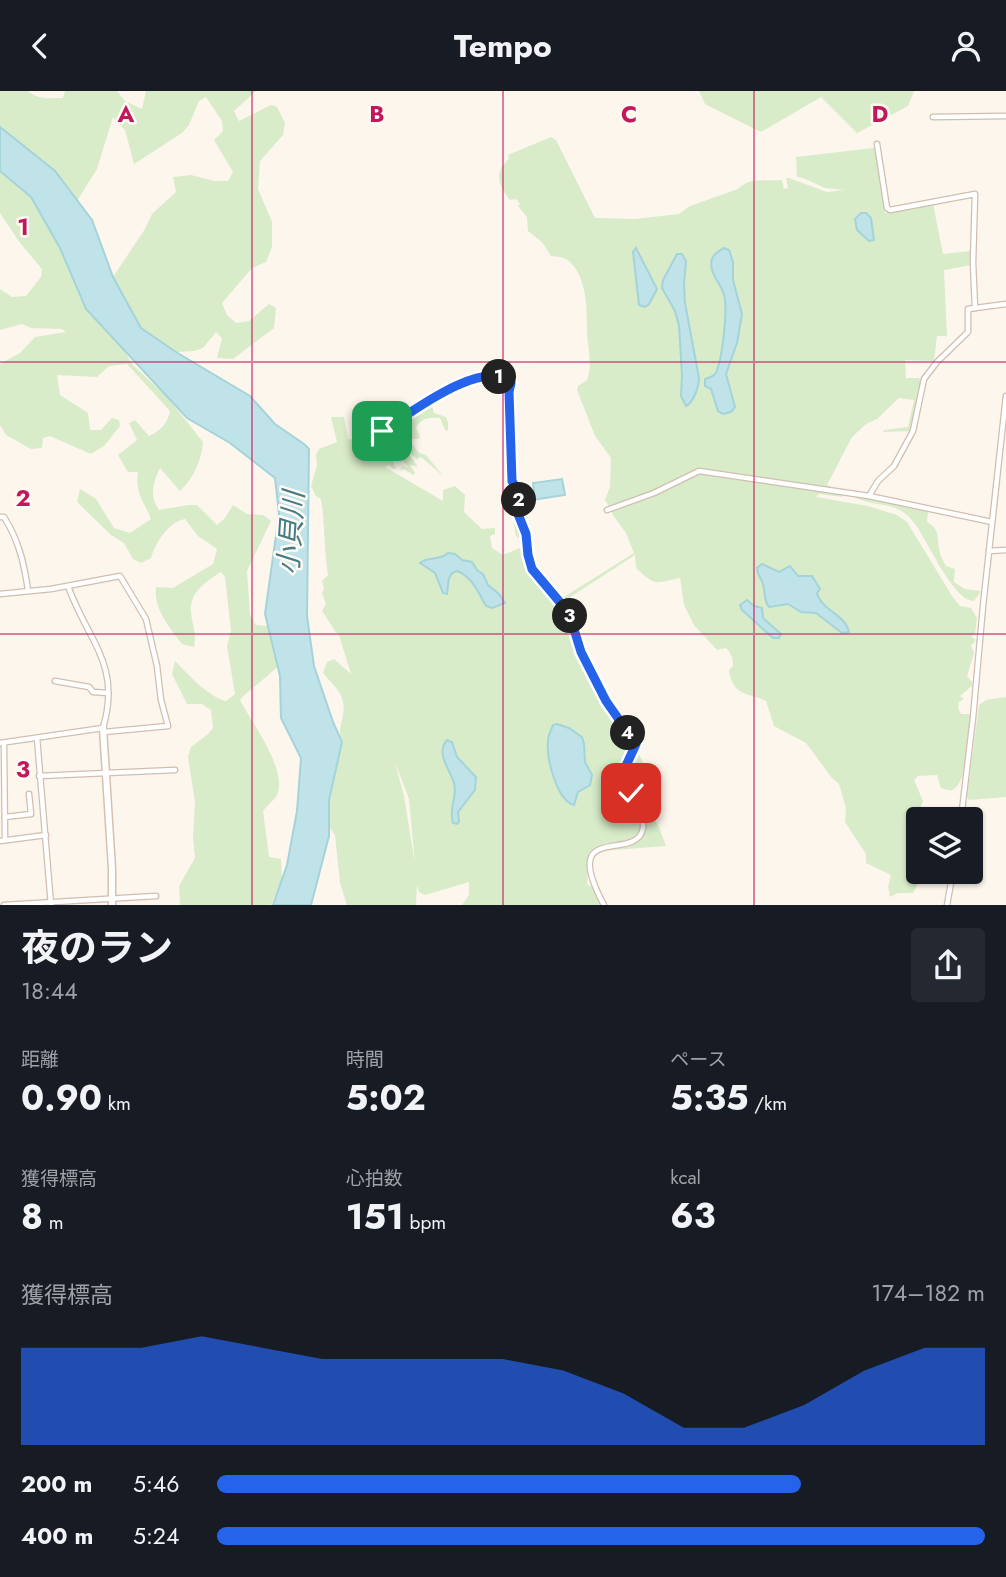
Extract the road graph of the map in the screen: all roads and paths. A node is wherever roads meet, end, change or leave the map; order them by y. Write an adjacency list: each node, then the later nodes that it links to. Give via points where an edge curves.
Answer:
1 (1006, 115): 2 (street)
2 (933, 117)
3 (877, 144): 5 (street, via 890,210 975,194)
4 (1006, 304): 5 (street)
5 (975, 308): 8 (street, via 968,309 965,338 924,379 913,432 899,459)
6 (1006, 396): 11 (street)
7 (356, 444): 36 (street, via 472,379 496,376 511,383 512,481 519,493 518,514 528,540 529,562 569,613 578,645 606,701 636,744 624,770 643,827 633,842 593,853 591,880)
8 (869, 496): 9 (street, via 699,471); 11 (street)
9 (607, 510)
10 (0, 517): 15 (street, via 14,532)
11 (992, 522): 13 (street)
12 (1006, 550): 13 (street)
13 (989, 551): 27 (street)
14 (68, 586): 15 (street); 18 (street, via 102,654); 19 (street, via 120,576 141,607 153,645 168,726)
15 (28, 590): 16 (street)
16 (0, 594)
17 (55, 681): 18 (street)
18 (108, 693): 19 (street)
19 (103, 730): 20 (street); 24 (street)
20 (37, 738): 21 (street); 25 (street)
21 (2, 743): 22 (street)
22 (1, 765): 28 (street)
23 (175, 770): 24 (street)
24 (107, 771): 25 (street); 33 (street)
25 (39, 776): 29 (street)
26 (30, 794): 28 (street, via 31,814)
27 (963, 807)
28 (5, 817): 30 (street)
29 (46, 835): 30 (street); 34 (street)
30 (3, 840)
31 (951, 884): 37 (street)
32 (156, 896): 33 (street)
33 (112, 901): 34 (street)
34 (51, 904): 35 (street)
35 (4, 905)
36 (604, 905)
37 (947, 905)

